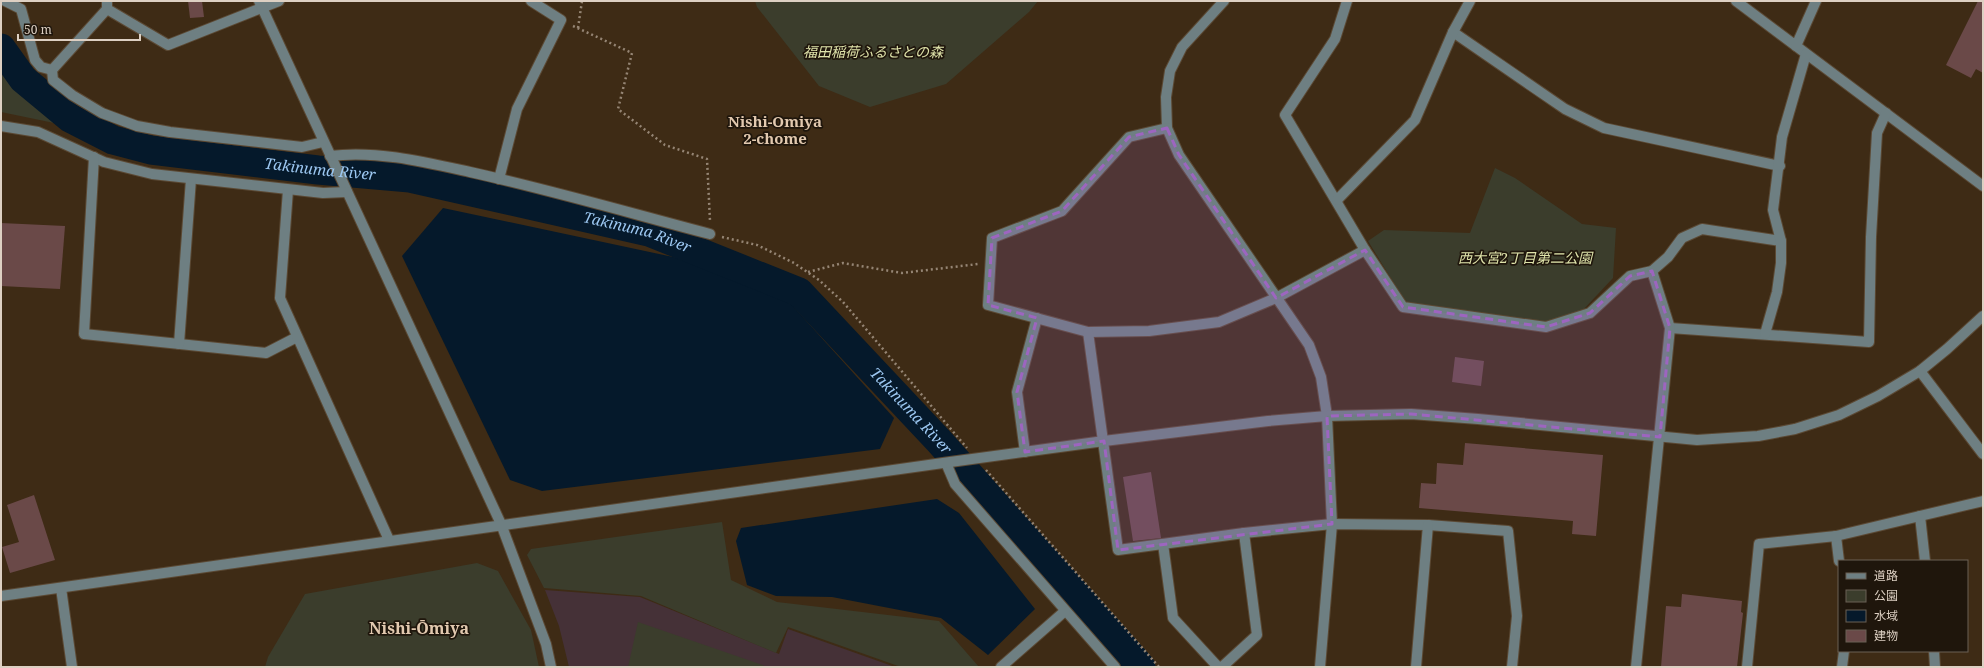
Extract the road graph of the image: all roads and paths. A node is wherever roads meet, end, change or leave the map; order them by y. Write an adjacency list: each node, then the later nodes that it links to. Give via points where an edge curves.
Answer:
1 (5, 1): 17 (street, via 21,9 34,60 41,67)
2 (279, 1): 11 (street)
3 (531, 1): 12 (street)
4 (582, 1): 13 (path)
5 (1224, 1): 20 (street, via 1182,47 1170,71 1166,97)
6 (1347, 1): 30 (street, via 1335,39 1285,115)
7 (1470, 1): 14 (street)
8 (1736, 1): 15 (street)
9 (1816, 1): 15 (street)
10 (107, 5): 11 (street, via 168,45); 17 (street)
11 (260, 5): 21 (street)
12 (562, 20): 13 (path); 26 (street, via 517,109)
13 (578, 28): 31 (path, via 632,53 618,110 665,145 708,159)
14 (1454, 32): 24 (street, via 1565,109 1604,128); 30 (street, via 1415,120)
15 (1796, 46): 16 (street)
16 (1806, 54): 18 (street); 24 (street, via 1782,137)
17 (52, 70): 21 (street, via 53,80 72,95 102,113 137,126 302,147)
18 (1886, 113): 27 (street); 42 (street, via 1877,133 1871,237 1869,342)
19 (1, 126): 22 (street, via 38,132)
20 (1167, 128): 34 (street, via 1129,137 1062,211 992,238); 37 (street, via 1179,155)
21 (323, 142): 23 (street)
22 (94, 157): 25 (street, via 152,174); 44 (street, via 84,334)
23 (331, 159): 26 (street, via 353,153 411,160); 28 (street)
24 (1780, 166): 32 (street, via 1774,210)
25 (191, 179): 29 (street); 44 (street)
26 (499, 179): 31 (street)
27 (1983, 186)
28 (345, 189): 29 (street, via 323,193); 55 (street)
29 (288, 190): 43 (street, via 280,298)
30 (1337, 200): 33 (street)
31 (710, 234): 36 (path, via 757,245)
32 (1781, 241): 35 (street, via 1702,229 1682,238 1668,257); 42 (street, via 1777,292)
33 (1366, 250): 35 (street, via 1404,307 1546,327 1590,313 1630,276); 37 (street)
34 (991, 262): 36 (path, via 902,273 843,263); 39 (street, via 988,304)
35 (1652, 271): 40 (street)
36 (807, 272): 51 (path, via 843,302)
37 (1276, 298): 41 (street, via 1219,322 1149,331); 46 (street, via 1309,345 1322,377)
38 (1983, 316): 45 (street)
39 (1037, 318): 41 (street); 49 (street, via 1017,392)
40 (1670, 328): 42 (street); 47 (street)
41 (1088, 332): 48 (street)
42 (1765, 334)
43 (297, 337): 44 (street, via 266,353); 60 (street)
44 (179, 344)
45 (1920, 371): 47 (street, via 1839,415 1795,429 1726,439); 50 (street)
46 (1327, 416): 47 (street, via 1411,414 1478,418); 48 (street); 56 (street)
47 (1660, 437): 79 (street)
48 (1104, 441): 49 (street); 61 (street, via 1118,550)
49 (1025, 452): 51 (street)
50 (1983, 452)
51 (971, 459): 52 (street); 73 (path)
52 (948, 462): 55 (street); 66 (street, via 955,484)
53 (1983, 501): 54 (street)
54 (1920, 516): 59 (street); 63 (street)
55 (501, 524): 60 (street); 70 (street, via 546,644)
56 (1332, 524): 57 (street); 58 (street); 76 (street)
57 (1428, 525): 77 (street); 78 (street, via 1508,531 1517,616)
58 (1244, 533): 61 (street); 75 (street, via 1257,635)
59 (1836, 536): 62 (street); 80 (street, via 1759,544)
60 (389, 540): 64 (street)
61 (1163, 544): 74 (street, via 1172,618)
62 (1839, 560)
63 (1925, 560)
64 (61, 588): 65 (street); 69 (street)
65 (1, 596)
66 (1065, 611): 71 (street); 72 (street)
67 (1844, 652): 81 (street)
68 (1934, 652): 82 (street)
69 (72, 667)
70 (551, 667)
71 (1001, 667)
72 (1115, 667)
73 (1160, 667)
74 (1218, 667)
75 (1222, 667)
76 (1320, 667)
77 (1416, 667)
78 (1512, 667)
79 (1636, 667)
80 (1747, 667)
81 (1842, 667)
82 (1935, 667)

